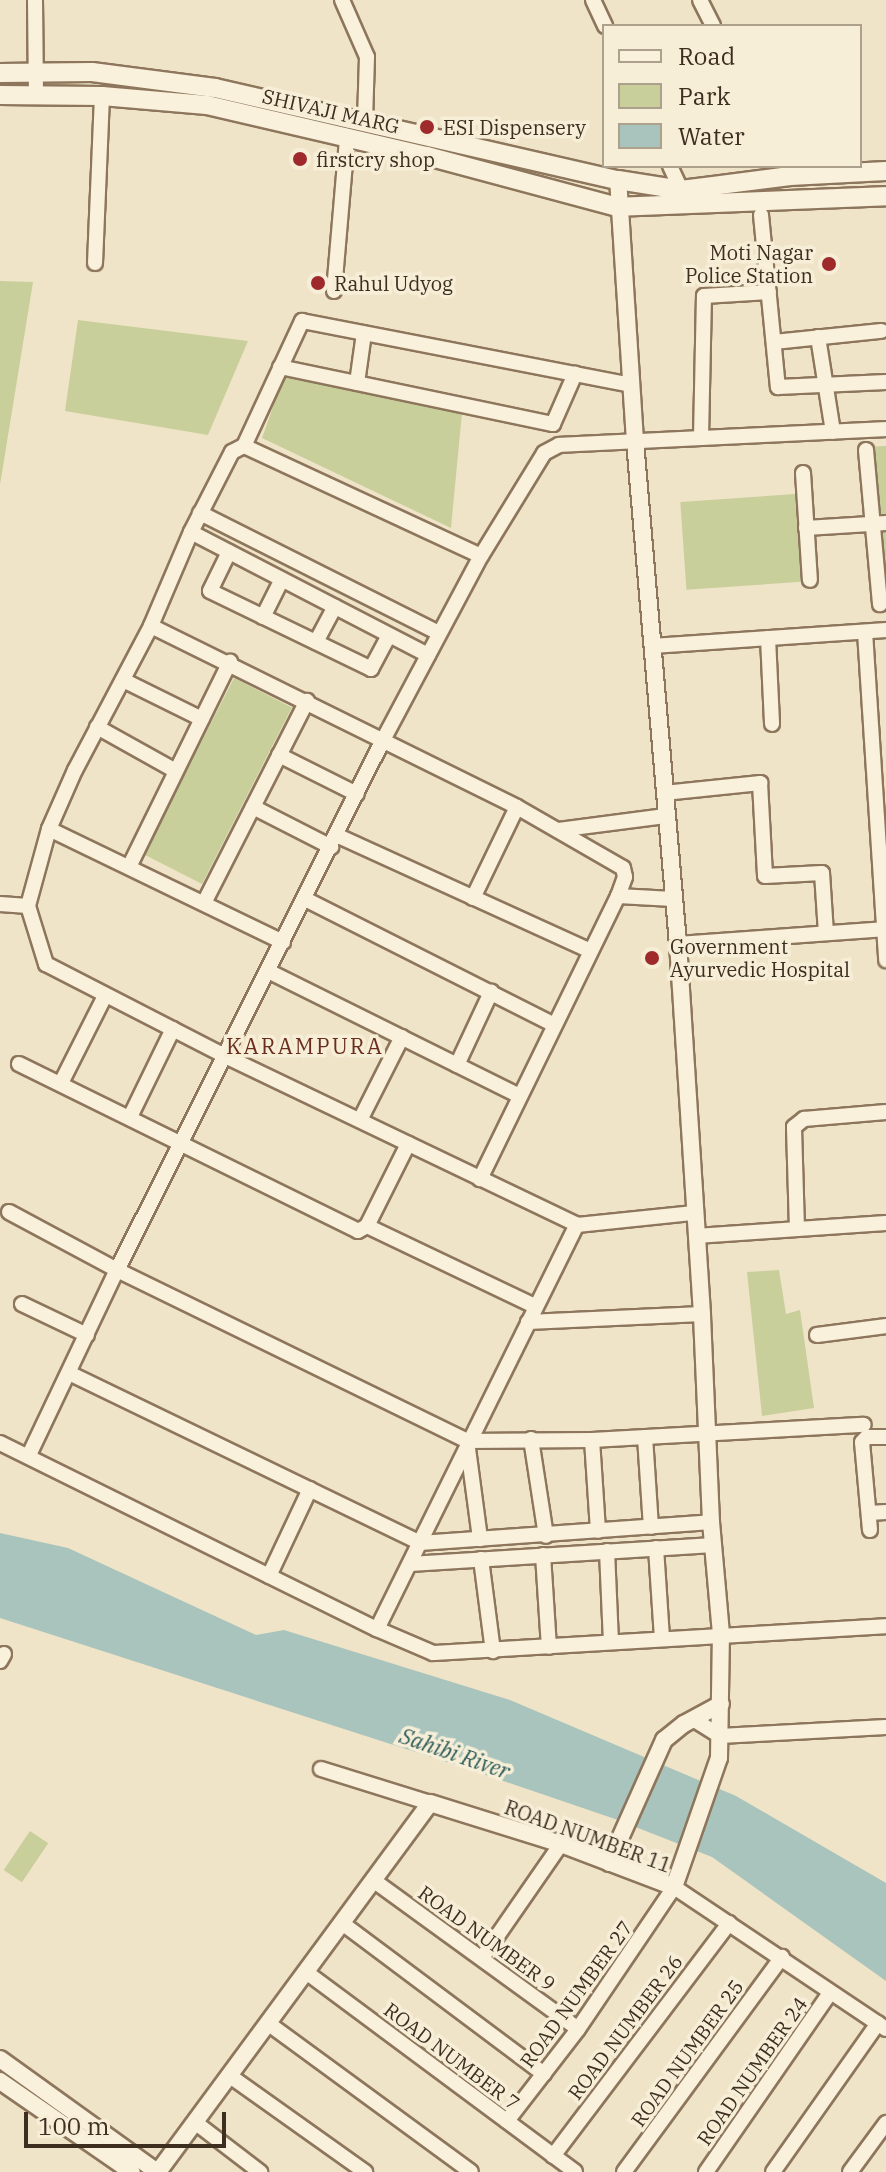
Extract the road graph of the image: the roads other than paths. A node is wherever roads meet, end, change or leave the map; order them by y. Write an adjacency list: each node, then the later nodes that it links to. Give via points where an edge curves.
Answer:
1 (35, 0): 8 (street)
2 (342, 0): 12 (street, via 367,57)
3 (593, 0): 5 (street)
4 (700, 0): 6 (street)
5 (604, 24)
6 (712, 24)
7 (0, 73): 8 (main road, SHIVAJI MARG)
8 (35, 73): 10 (street); 12 (main road, SHIVAJI MARG, via 92,72 215,88)
9 (0, 95): 10 (main road, SHIVAJI MARG)
10 (36, 95): 11 (main road, SHIVAJI MARG)
11 (102, 96): 13 (main road, SHIVAJI MARG, via 207,105); 22 (street)
12 (365, 122): 17 (main road, SHIVAJI MARG)
13 (347, 138): 20 (main road, SHIVAJI MARG); 23 (street)
14 (671, 168): 18 (street)
15 (788, 171): 16 (main road, SHIVAJI MARG); 18 (main road, SHIVAJI MARG)
16 (886, 171)
17 (618, 180): 18 (main road, SHIVAJI MARG); 20 (street)
18 (681, 190)
19 (886, 196): 20 (main road, SHIVAJI MARG)
20 (617, 207): 33 (street)
21 (761, 215): 24 (street)
22 (95, 263)
23 (334, 291)
24 (769, 292): 28 (street); 37 (street, via 704,296)
25 (881, 331): 27 (street)
26 (364, 333): 29 (street, via 302,321); 30 (street); 32 (street)
27 (818, 337): 28 (street); 34 (street)
28 (774, 342): 34 (street, via 778,387)
29 (280, 367): 32 (street); 39 (street)
30 (575, 374): 32 (street, via 553,424); 33 (street)
31 (886, 382): 34 (street)
32 (357, 383)
33 (631, 385): 38 (street)
34 (824, 385): 36 (street)
35 (886, 429): 36 (street)
36 (833, 432): 37 (street)
37 (701, 438): 38 (street)
38 (635, 441): 47 (street, via 559,445 544,453); 60 (street)
39 (244, 446): 42 (street, via 232,452); 47 (street)
40 (866, 450): 43 (street)
41 (803, 473): 44 (street)
42 (200, 513): 45 (street); 56 (street)
43 (880, 523): 44 (street); 50 (street)
44 (806, 528): 49 (street)
45 (191, 532): 46 (street); 53 (street)
46 (229, 552): 48 (street); 52 (street, via 210,591)
47 (481, 556): 56 (street)
48 (282, 579): 51 (street); 52 (street)
49 (810, 580)
50 (880, 604)
51 (335, 607): 57 (street); 59 (street)
52 (263, 617): 59 (street)
53 (151, 626): 62 (street); 63 (street)
54 (886, 630): 55 (street)
55 (865, 632): 58 (street); 68 (street)
56 (439, 633): 61 (street)
57 (389, 635): 59 (street, via 371,669); 61 (street)
58 (768, 638): 60 (street); 66 (street)
59 (316, 642)
60 (652, 646): 73 (street)
61 (428, 655): 69 (street)
62 (230, 662): 64 (street); 65 (street)
63 (123, 680): 65 (street); 67 (street)
64 (307, 701): 69 (street); 70 (street)
65 (202, 719): 71 (street)
66 (772, 724)
67 (97, 727): 71 (street); 79 (street)
68 (879, 736): 72 (street)
69 (383, 740): 74 (street); 76 (street)
70 (279, 755): 74 (street); 75 (street)
71 (176, 771): 82 (street)
72 (880, 780): 78 (street)
73 (664, 793): 77 (street); 91 (street, via 760,783 765,876 822,873)
74 (357, 794): 81 (street)
75 (253, 807): 81 (street); 87 (street)
76 (517, 807): 80 (street); 84 (street)
77 (666, 816): 80 (street); 86 (street)
78 (882, 823): 90 (street)
79 (49, 829): 82 (street); 89 (street)
80 (558, 830): 83 (street, via 623,868)
81 (334, 841): 84 (street); 85 (street)
82 (129, 867): 87 (street)
83 (618, 896): 86 (street); 94 (street)
84 (473, 898): 94 (street)
85 (305, 899): 92 (street); 97 (street)
86 (673, 899): 93 (street)
87 (204, 903): 92 (street)
88 (0, 904): 89 (street)
89 (28, 906): 98 (street, via 46,964)
90 (885, 929): 91 (street); 95 (street)
91 (826, 933): 93 (street)
92 (283, 942): 96 (street)
93 (678, 944): 114 (street)
94 (590, 951): 99 (street)
95 (886, 960)
96 (268, 971): 101 (street); 102 (street)
97 (491, 992): 99 (street); 104 (street)
98 (105, 996): 100 (street); 105 (street)
99 (554, 1025): 106 (street)
100 (173, 1029): 102 (street); 108 (street)
101 (402, 1037): 104 (street); 109 (street)
102 (225, 1056): 109 (street); 110 (street)
103 (19, 1064): 105 (street)
104 (457, 1065): 106 (street)
105 (61, 1083): 108 (street)
106 (520, 1096): 112 (street)
107 (886, 1112): 118 (street, via 804,1119 794,1127)
108 (130, 1117): 110 (street)
109 (360, 1120): 111 (street)
110 (181, 1144): 117 (street, via 358,1231); 120 (street)
111 (408, 1144): 112 (street); 117 (street)
112 (480, 1179): 116 (street)
113 (9, 1212): 120 (street)
114 (694, 1213): 116 (street); 119 (street)
115 (886, 1223): 118 (street)
116 (577, 1225): 122 (street)
117 (367, 1226): 122 (street)
118 (797, 1229): 119 (street)
119 (696, 1236): 123 (street)
120 (117, 1270): 126 (street); 135 (street)
121 (22, 1304): 126 (street)
122 (535, 1306): 124 (street)
123 (702, 1314): 124 (street); 130 (street)
124 (528, 1322): 135 (street)
125 (886, 1326): 127 (street)
126 (87, 1335): 128 (street)
127 (817, 1335)
128 (69, 1373): 137 (street); 138 (street)
129 (864, 1425): 130 (street)
130 (709, 1435): 131 (street); 141 (street)
131 (645, 1437): 134 (street); 142 (street)
132 (886, 1437): 140 (street, via 862,1442)
133 (531, 1439): 134 (street); 135 (street); 145 (street)
134 (592, 1440): 144 (street)
135 (467, 1441): 146 (street); 147 (street)
136 (0, 1443): 137 (street)
137 (29, 1455): 154 (street)
138 (310, 1489): 147 (street); 154 (street)
139 (886, 1512): 140 (street)
140 (869, 1513): 143 (street)
141 (711, 1522): 142 (street); 148 (street)
142 (651, 1527): 144 (street)
143 (870, 1530)
144 (598, 1531): 145 (street)
145 (546, 1536): 146 (street)
146 (480, 1539): 147 (street)
147 (420, 1543): 153 (street)
148 (713, 1545): 149 (street); 157 (street)
149 (656, 1548): 150 (street); 158 (street)
150 (607, 1551): 151 (street); 159 (street)
151 (543, 1555): 152 (street); 160 (street)
152 (481, 1559): 153 (street); 161 (street)
153 (410, 1564): 156 (street)
154 (269, 1576): 156 (street)
155 (886, 1626): 157 (street)
156 (377, 1629): 161 (street, via 433,1653)
157 (721, 1634): 158 (street); 162 (street)
158 (662, 1639): 159 (street)
159 (611, 1642): 160 (street)
160 (549, 1647): 161 (street)
161 (493, 1651)
162 (721, 1704): 163 (street); 165 (street)
163 (693, 1719): 165 (street); 169 (street, via 664,1740)
164 (886, 1727): 165 (street)
165 (720, 1736): 171 (street, via 719,1758)
166 (321, 1769): 167 (street)
167 (430, 1803): 168 (street, ROAD NUMBER 11); 170 (street)
168 (561, 1844): 169 (street, ROAD NUMBER 11); 175 (street)
169 (611, 1857): 171 (street, ROAD NUMBER 11)
170 (373, 1880): 172 (street); 175 (street, ROAD NUMBER 9)
171 (675, 1882): 173 (street, ROAD NUMBER 11); 180 (street, ROAD NUMBER 27)
172 (342, 1923): 176 (street); 182 (street)
173 (729, 1923): 174 (street, ROAD NUMBER 11); 188 (street, ROAD NUMBER 26)
174 (782, 1957): 177 (street, ROAD NUMBER 11); 195 (street, ROAD NUMBER 25)
175 (482, 1958): 180 (street, ROAD NUMBER 9)
176 (306, 1972): 178 (street); 185 (street, ROAD NUMBER 7)
177 (830, 1993): 179 (street, ROAD NUMBER 11); 196 (street, ROAD NUMBER 24)
178 (269, 2024): 183 (street); 193 (street)
179 (882, 2026): 197 (street)
180 (578, 2029): 182 (street, ROAD NUMBER 27)
181 (0, 2059): 190 (street)
182 (544, 2074): 185 (street, ROAD NUMBER 27)
183 (230, 2076): 186 (street); 192 (street)
184 (0, 2081): 189 (street)
185 (507, 2121): 188 (street, ROAD NUMBER 7)
186 (196, 2123): 190 (street); 191 (street)
187 (886, 2123): 198 (street)
188 (553, 2156): 194 (street, ROAD NUMBER 7)
189 (132, 2172)
190 (158, 2172)
191 (260, 2172)
192 (365, 2172)
193 (471, 2172)
194 (575, 2172)
195 (624, 2172)
196 (706, 2172)
197 (773, 2172)
198 (850, 2172)

